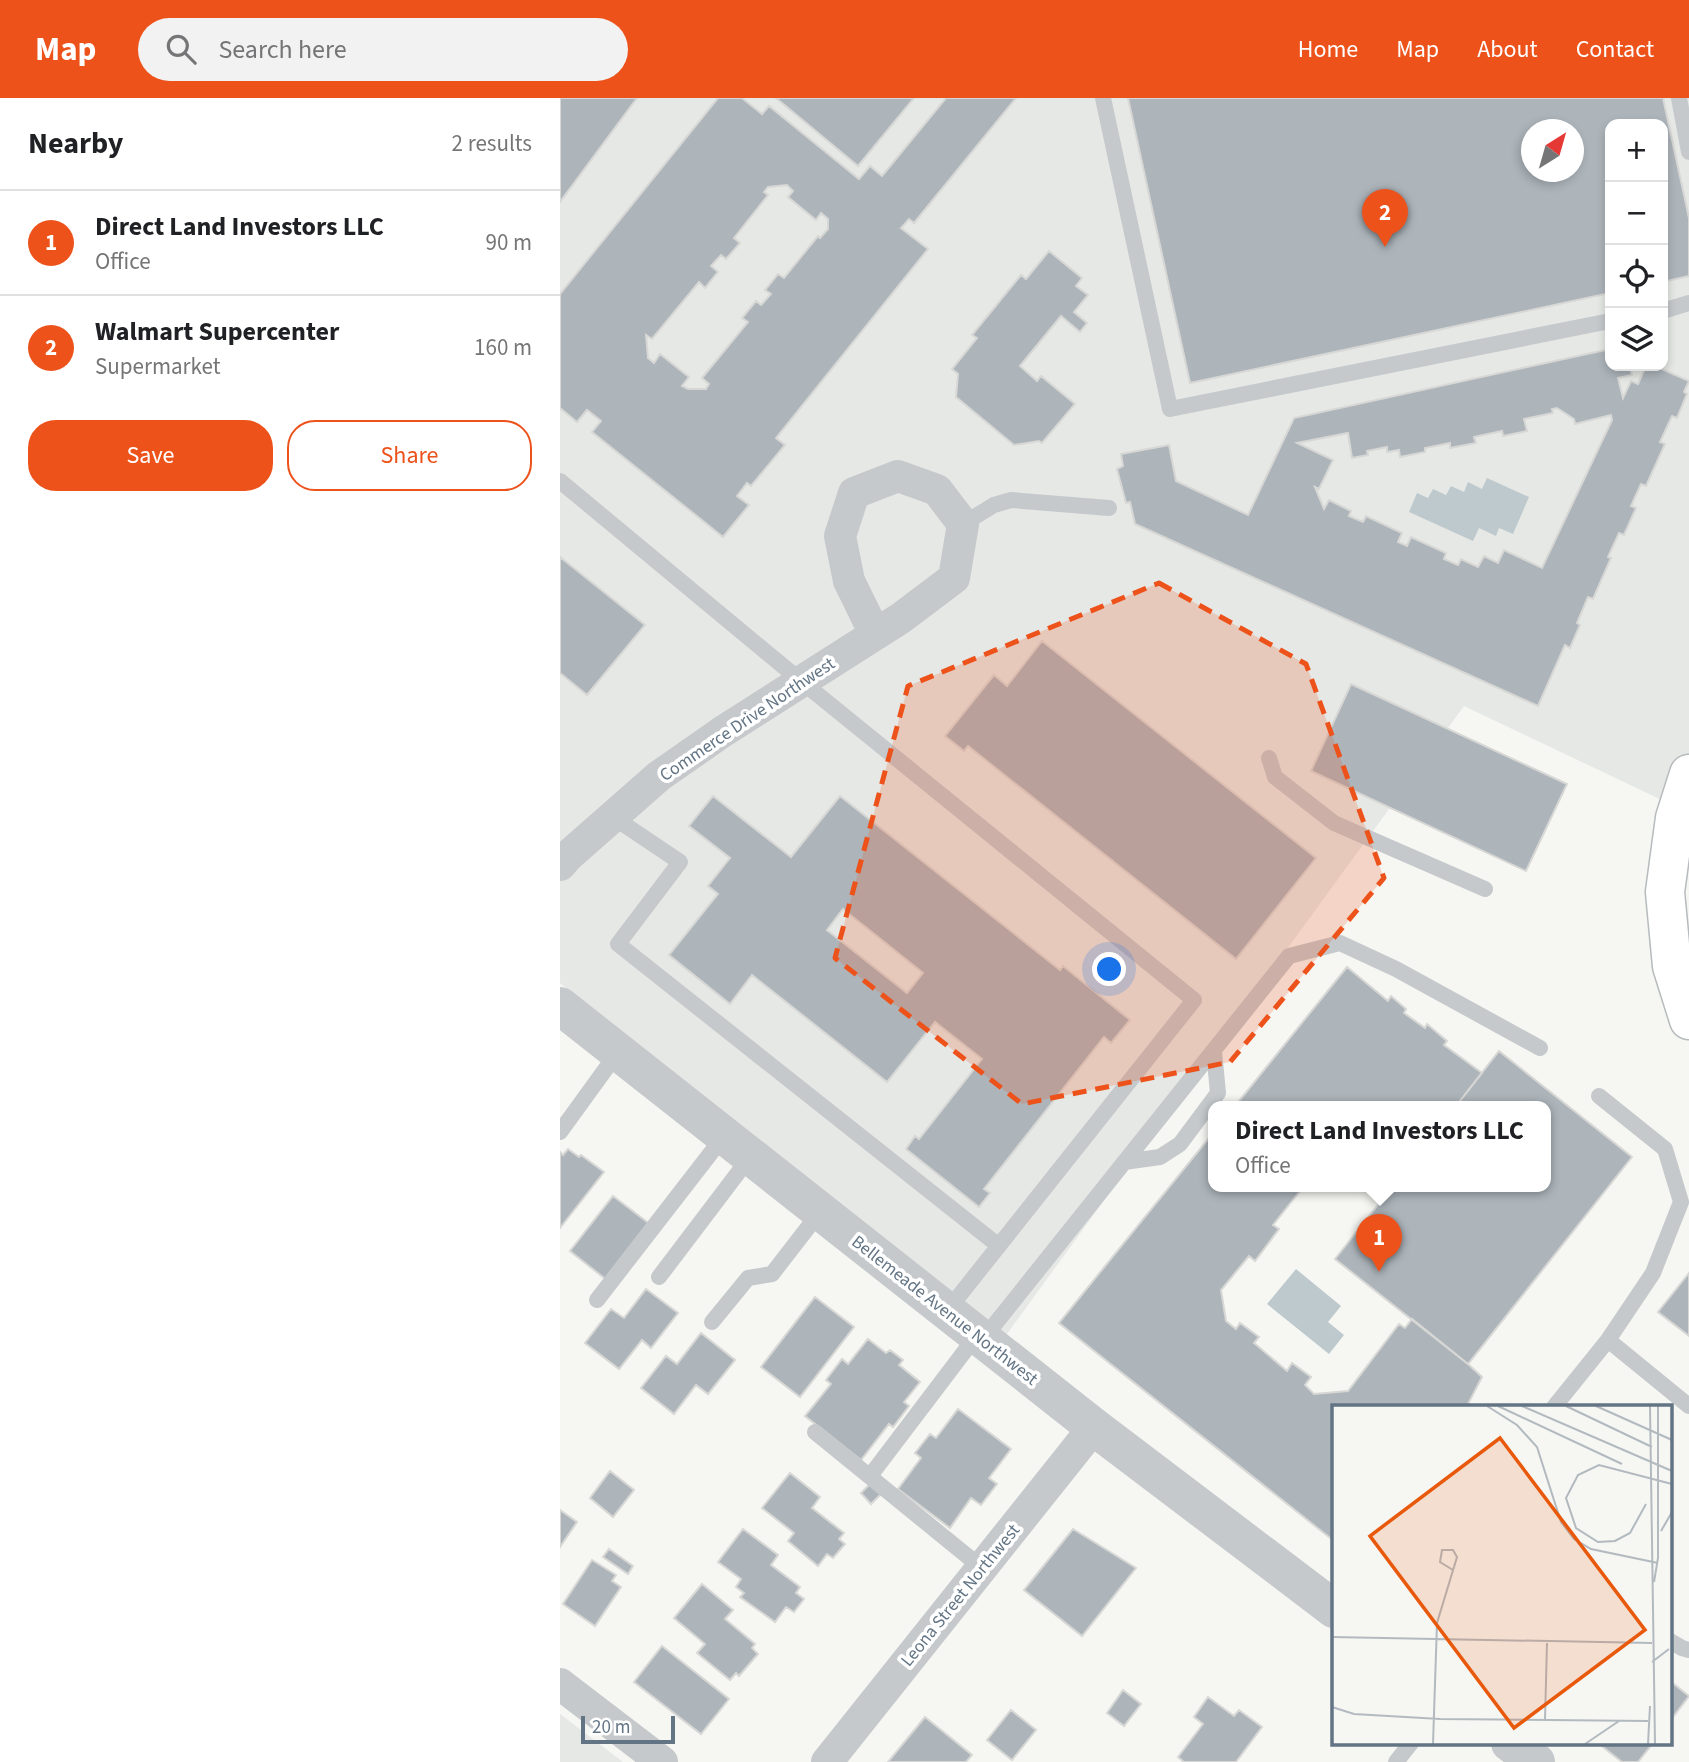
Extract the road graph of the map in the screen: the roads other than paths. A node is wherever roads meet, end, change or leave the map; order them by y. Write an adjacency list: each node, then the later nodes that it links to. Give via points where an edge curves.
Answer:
1 (1103, 98): 6 (lane, via 1170,409)
2 (1679, 98): 3 (lane)
3 (1689, 152)
4 (1689, 303): 5 (lane)
5 (1668, 309)
6 (1605, 322)
7 (560, 481): 11 (lane)
8 (1109, 508): 9 (lane, via 1011,500)
9 (963, 524): 10 (street, Commerce Drive Northwest, via 954,579); 10 (street, via 937,490 898,476 854,493 840,537 849,581)
10 (875, 634): 11 (street, Commerce Drive Northwest)
11 (801, 681): 14 (street, Commerce Drive Northwest, via 659,776); 29 (lane, via 1194,1000)
12 (1269, 758): 16 (lane, via 1275,777 1334,823)
13 (1689, 774): 18 (highway, via 1675,817 1665,892 1672,966)
14 (612, 817): 15 (street, Commerce Drive Northwest); 29 (lane, via 680,862 618,944)
15 (560, 865)
16 (1485, 890)
17 (560, 1006): 21 (street, Bellemeade Avenue Northwest)
18 (1689, 1020)
19 (1540, 1048): 20 (lane, via 1396,968 1340,943 1289,956)
20 (1213, 1051): 23 (lane, via 1218,1093); 27 (lane)
21 (618, 1052): 25 (lane); 26 (street, Bellemeade Avenue Northwest)
22 (1600, 1096): 35 (lane, via 1665,1149 1681,1202 1653,1273)
23 (1212, 1101)
24 (1208, 1106): 27 (lane, via 1180,1144 1160,1157)
25 (560, 1132)
26 (737, 1146): 28 (street, Bellemeade Avenue Northwest); 30 (lane); 31 (lane)
27 (1124, 1162): 34 (lane)
28 (820, 1212): 32 (street, Bellemeade Avenue Northwest); 33 (lane, via 772,1274 748,1278)
29 (999, 1246): 32 (lane)
30 (659, 1277)
31 (597, 1300)
32 (947, 1311): 34 (street, Bellemeade Avenue Northwest)
33 (712, 1322)
34 (980, 1337): 38 (street, Bellemeade Avenue Northwest); 40 (lane)
35 (1608, 1340): 36 (lane); 37 (lane)
36 (1557, 1405)
37 (1689, 1406)
38 (1094, 1427): 41 (street, Leona Street Northwest); 42 (street, Bellemeade Avenue Northwest)
39 (815, 1432): 40 (lane)
40 (870, 1476): 41 (lane)
41 (982, 1568): 49 (street, Leona Street Northwest)
42 (1332, 1607)
43 (1672, 1642): 44 (lane)
44 (1689, 1650)
45 (560, 1684): 48 (street)
46 (1410, 1744): 50 (lane)
47 (1511, 1744): 51 (street)
48 (662, 1762)
49 (827, 1762)
50 (1396, 1762)
51 (1536, 1762)

